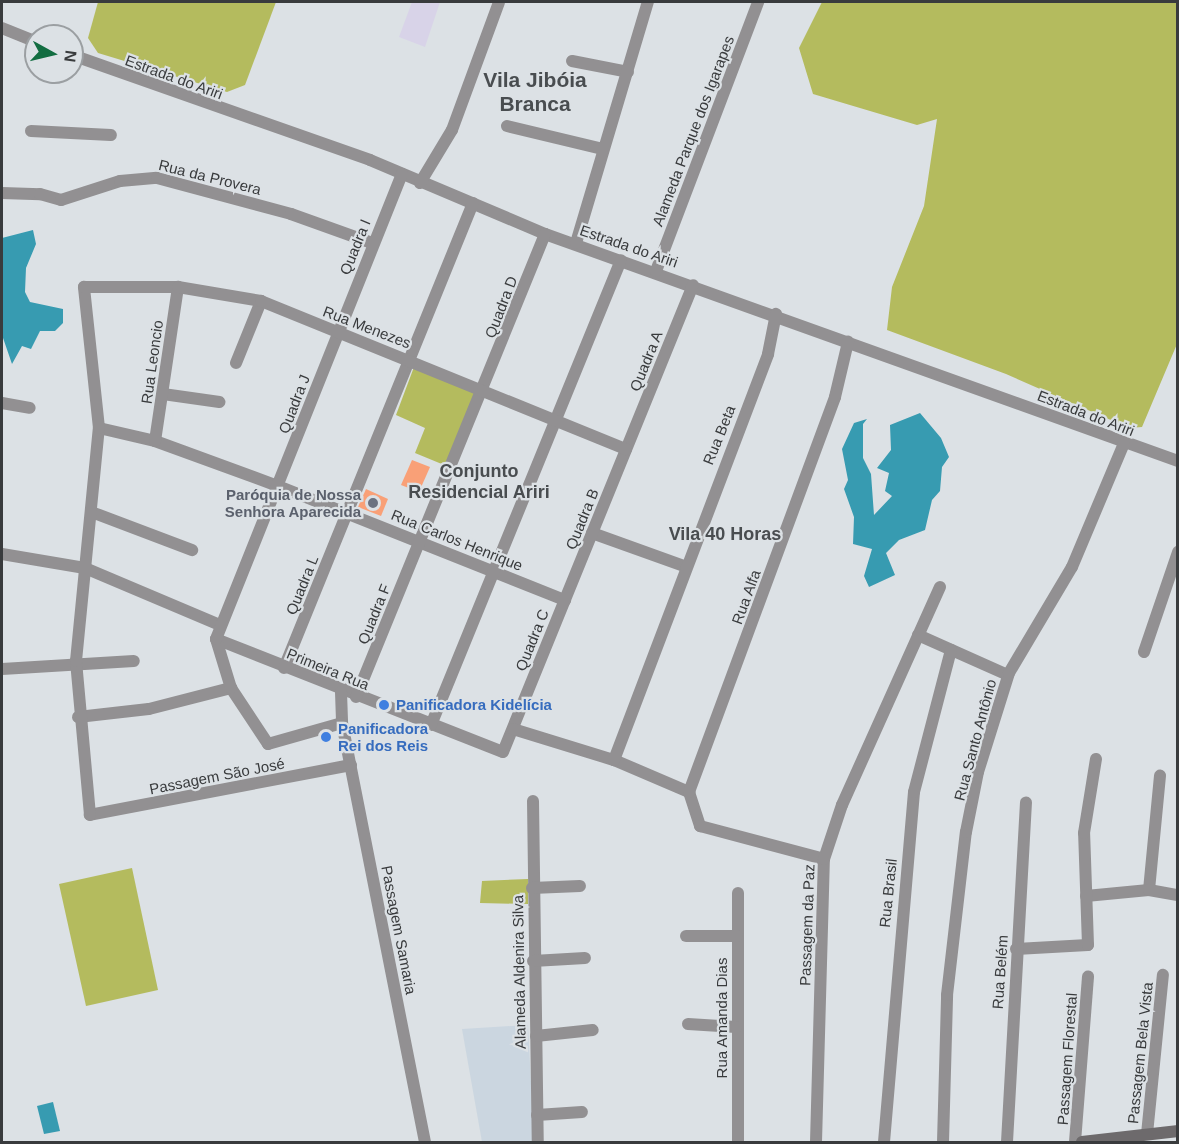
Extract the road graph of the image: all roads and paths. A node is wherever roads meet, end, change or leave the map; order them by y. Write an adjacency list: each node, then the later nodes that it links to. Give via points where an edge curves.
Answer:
1 (499, 2): 14 (street, via 452,130)
2 (648, 2): 8 (street)
3 (758, 2): 21 (street, Alameda Parque dos Igarapes)
4 (2, 28): 5 (street)
5 (24, 37)
6 (84, 59): 13 (street, Estrada do Ariri)
7 (572, 61): 8 (street)
8 (628, 72): 12 (street)
9 (507, 126): 12 (street)
10 (31, 131): 11 (street)
11 (111, 135)
12 (603, 149): 19 (street)
13 (402, 174): 14 (street, Estrada do Ariri); 18 (street, Quadra I)
14 (420, 183): 16 (street, Estrada do Ariri)
15 (2, 193): 18 (street, Rua da Provera, via 40,194 61,200 120,182 157,178 262,205)
16 (474, 203): 17 (street, Estrada do Ariri); 28 (street)
17 (545, 234): 19 (street, Estrada do Ariri); 30 (street, Quadra D)
18 (372, 243): 26 (street, Quadra I)
19 (576, 243): 20 (street, Estrada do Ariri)
20 (621, 260): 21 (street, Estrada do Ariri); 35 (street)
21 (656, 271): 22 (street, Estrada do Ariri)
22 (693, 285): 25 (street, Estrada do Ariri); 39 (street, Quadra A)
23 (178, 287): 24 (street, Rua Menezes); 31 (street, Rua Leoncio); 36 (street, Rua Menezes, via 84,287)
24 (261, 302): 26 (street, Rua Menezes); 29 (street)
25 (776, 314): 27 (street, Estrada do Ariri); 49 (street, Rua Beta, via 768,354)
26 (338, 332): 28 (street, Rua Menezes); 41 (street, Quadra J)
27 (848, 342): 38 (street, Estrada do Ariri); 76 (street, Rua Alfa, via 835,397)
28 (409, 359): 30 (street, Rua Menezes); 43 (street)
29 (236, 363)
30 (484, 390): 35 (street, Rua Menezes); 45 (street, Quadra D)
31 (163, 394): 32 (street); 37 (street, Rua Leoncio)
32 (219, 402)
33 (2, 403): 34 (street)
34 (30, 408)
35 (555, 420): 39 (street, Rua Menezes); 51 (street)
36 (99, 428): 37 (street, Rua Carlos Henrique); 42 (street)
37 (155, 441): 41 (street, Rua Carlos Henrique)
38 (1124, 443): 40 (street, Estrada do Ariri); 63 (street, Rua Santo Antônio, via 1072,567)
39 (626, 449): 44 (street, Quadra B)
40 (1178, 461)
41 (278, 486): 43 (street, Rua Carlos Henrique); 54 (street)
42 (94, 513): 46 (street); 50 (street)
43 (347, 513): 45 (street, Rua Carlos Henrique); 61 (street, Quadra L)
44 (592, 533): 49 (street); 53 (street, Quadra B)
45 (420, 541): 51 (street, Rua Carlos Henrique); 66 (street, Quadra F)
46 (192, 550)
47 (1178, 552): 58 (street)
48 (2, 554): 50 (street)
49 (684, 566): 73 (street, Rua Beta)
50 (85, 568): 54 (street); 59 (street)
51 (494, 571): 53 (street, Rua Carlos Henrique); 69 (street)
52 (940, 588): 55 (street, Passagem da Paz)
53 (565, 600): 70 (street, Quadra C)
54 (220, 625): 56 (street)
55 (918, 635): 57 (street); 79 (street, Passagem da Paz, via 842,805)
56 (216, 639): 61 (street, Primeira Rua); 64 (street)
57 (951, 650): 63 (street); 105 (street, Rua Brasil, via 914,792)
58 (1144, 652)
59 (75, 661): 60 (street); 62 (street); 67 (street)
60 (135, 661)
61 (284, 668): 65 (street, Primeira Rua)
62 (2, 669)
63 (1008, 675): 106 (street, Rua Santo Antônio, via 978,772 966,832 947,995)
64 (231, 688): 67 (street, via 171,705); 68 (street, via 268,744)
65 (341, 692): 66 (street, Primeira Rua); 68 (street, Passagem Samaria)
66 (356, 697): 69 (street, Primeira Rua)
67 (78, 717): 74 (street, Passagem São José, via 90,815)
68 (342, 723): 74 (street, Passagem Samaria)
69 (431, 725): 71 (street, Primeira Rua)
70 (513, 729): 71 (street, Quadra C, via 503,753); 73 (street)
71 (496, 754)
72 (1096, 759): 85 (street, via 1084,833)
73 (614, 760): 76 (street)
74 (351, 765): 101 (street, Passagem Samaria)
75 (1160, 776): 82 (street)
76 (689, 792): 79 (street, via 700,826)
77 (533, 801): 81 (street, Alameda Aldenira Silva)
78 (1026, 803): 88 (street, Rua Belém)
79 (824, 859): 104 (street, Passagem da Paz)
80 (580, 886): 81 (street)
81 (532, 888): 90 (street, Alameda Aldenira Silva)
82 (1149, 890): 84 (street); 85 (street)
83 (738, 894): 87 (street, Rua Amanda Dias)
84 (1178, 895)
85 (1086, 896): 88 (street, via 1088,945)
86 (686, 936): 87 (street)
87 (736, 936): 94 (street, Rua Amanda Dias)
88 (1016, 949): 107 (street, Rua Belém)
89 (585, 958): 90 (street)
90 (533, 961): 96 (street, Alameda Aldenira Silva)
91 (1162, 975): 100 (street, Passagem Bela Vista)
92 (1088, 977): 108 (street, Passagem Florestal)
93 (688, 1024): 94 (street)
94 (736, 1027): 103 (street, Rua Amanda Dias)
95 (593, 1030): 96 (street)
96 (536, 1036): 98 (street, Alameda Aldenira Silva)
97 (582, 1112): 98 (street)
98 (537, 1115): 102 (street, Alameda Aldenira Silva)
99 (1178, 1131): 100 (main road)
100 (1147, 1134): 109 (main road)
101 (425, 1143)
102 (538, 1143)
103 (738, 1143)
104 (816, 1143)
105 (884, 1143)
106 (943, 1143)
107 (1007, 1143)
108 (1076, 1143)
109 (1082, 1143)

